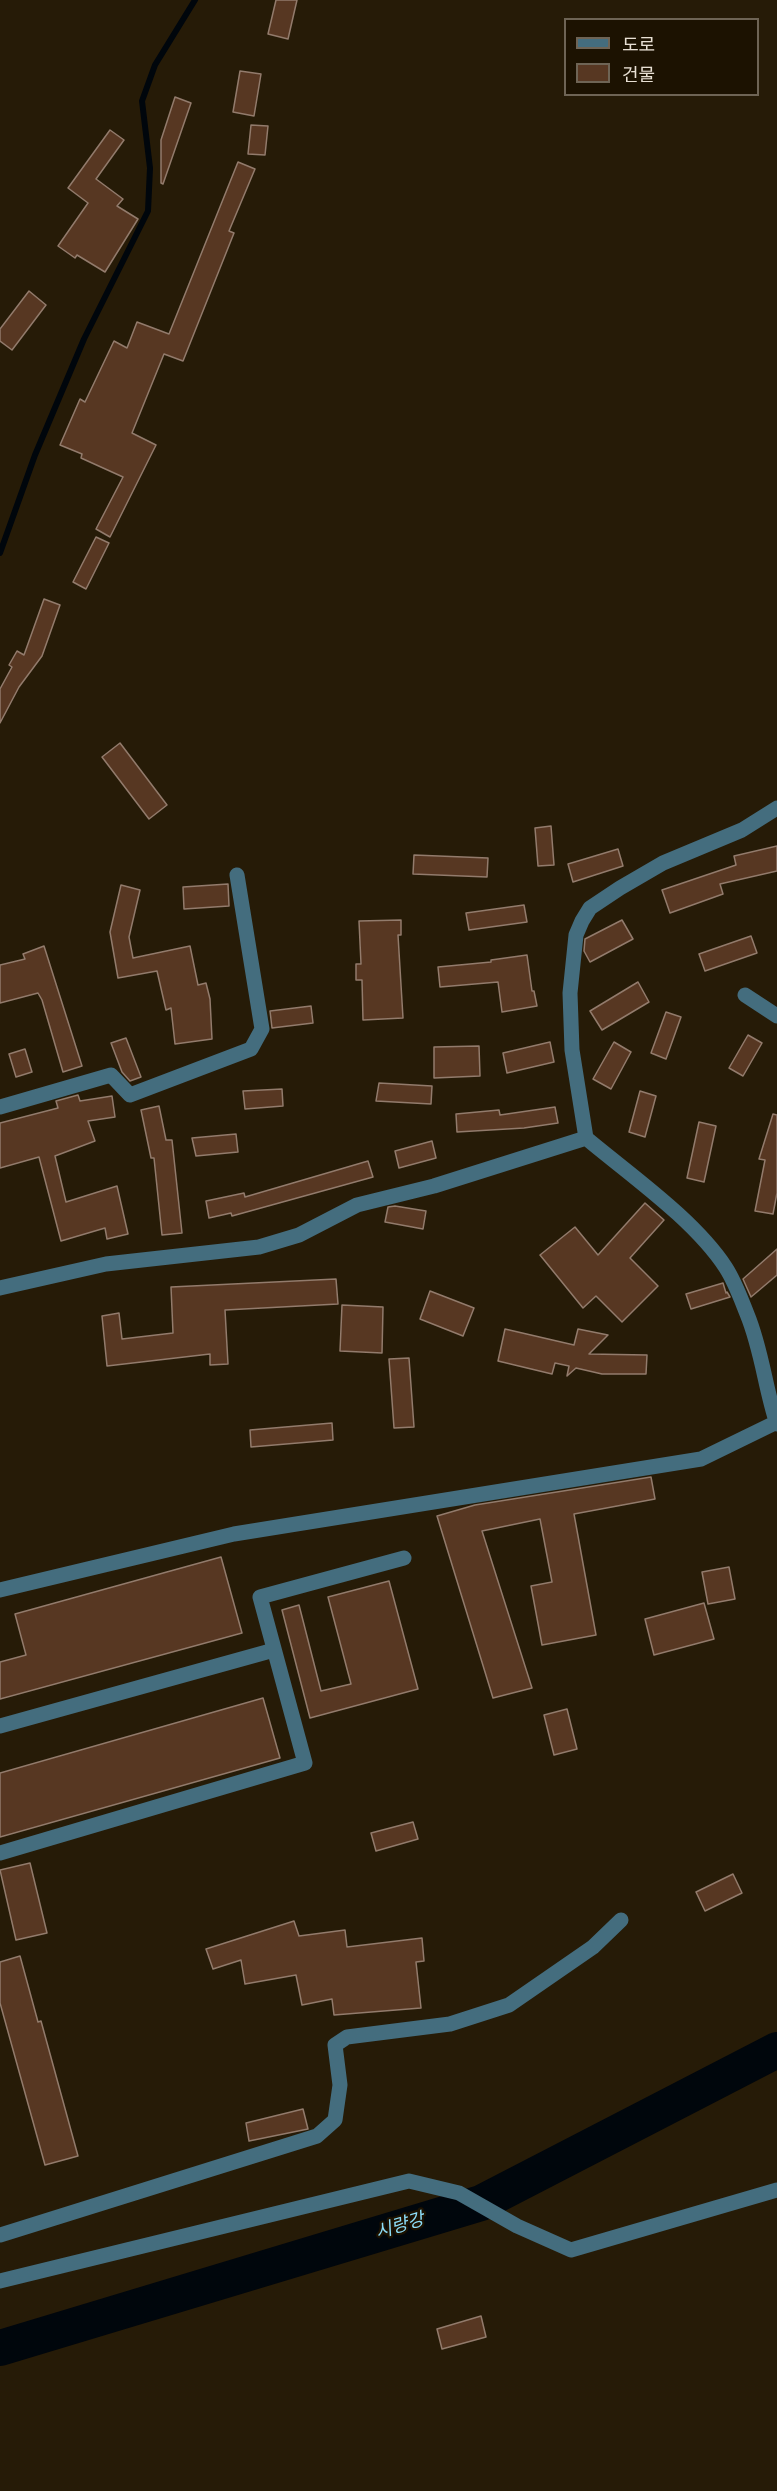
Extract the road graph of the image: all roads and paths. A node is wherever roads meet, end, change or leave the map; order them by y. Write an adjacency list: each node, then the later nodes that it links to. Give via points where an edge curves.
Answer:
1 (777, 808): 6 (street, via 742,830 637,878 590,908 582,921 576,935 570,993 572,1050)
2 (237, 875): 5 (street, via 262,1029 251,1049 130,1095 111,1075)
3 (745, 995): 4 (street)
4 (777, 1016)
5 (0, 1107)
6 (586, 1138): 7 (street, via 434,1186 357,1205 299,1235 259,1247 106,1264); 8 (street, via 698,1235 726,1269 748,1315)
7 (0, 1288)
8 (777, 1423): 10 (street, via 701,1459 234,1534)
9 (404, 1558): 11 (street, via 260,1597)
10 (0, 1590)
11 (274, 1650): 12 (street); 13 (street, via 305,1763)
12 (0, 1726)
13 (0, 1853)
14 (621, 1920): 16 (street, via 593,1947 509,2005 450,2024 347,2037 336,2045 340,2085 335,2120 317,2136)
15 (777, 2190): 17 (street, via 571,2250 517,2226 459,2193 409,2181)
16 (0, 2235)
17 (0, 2282)

